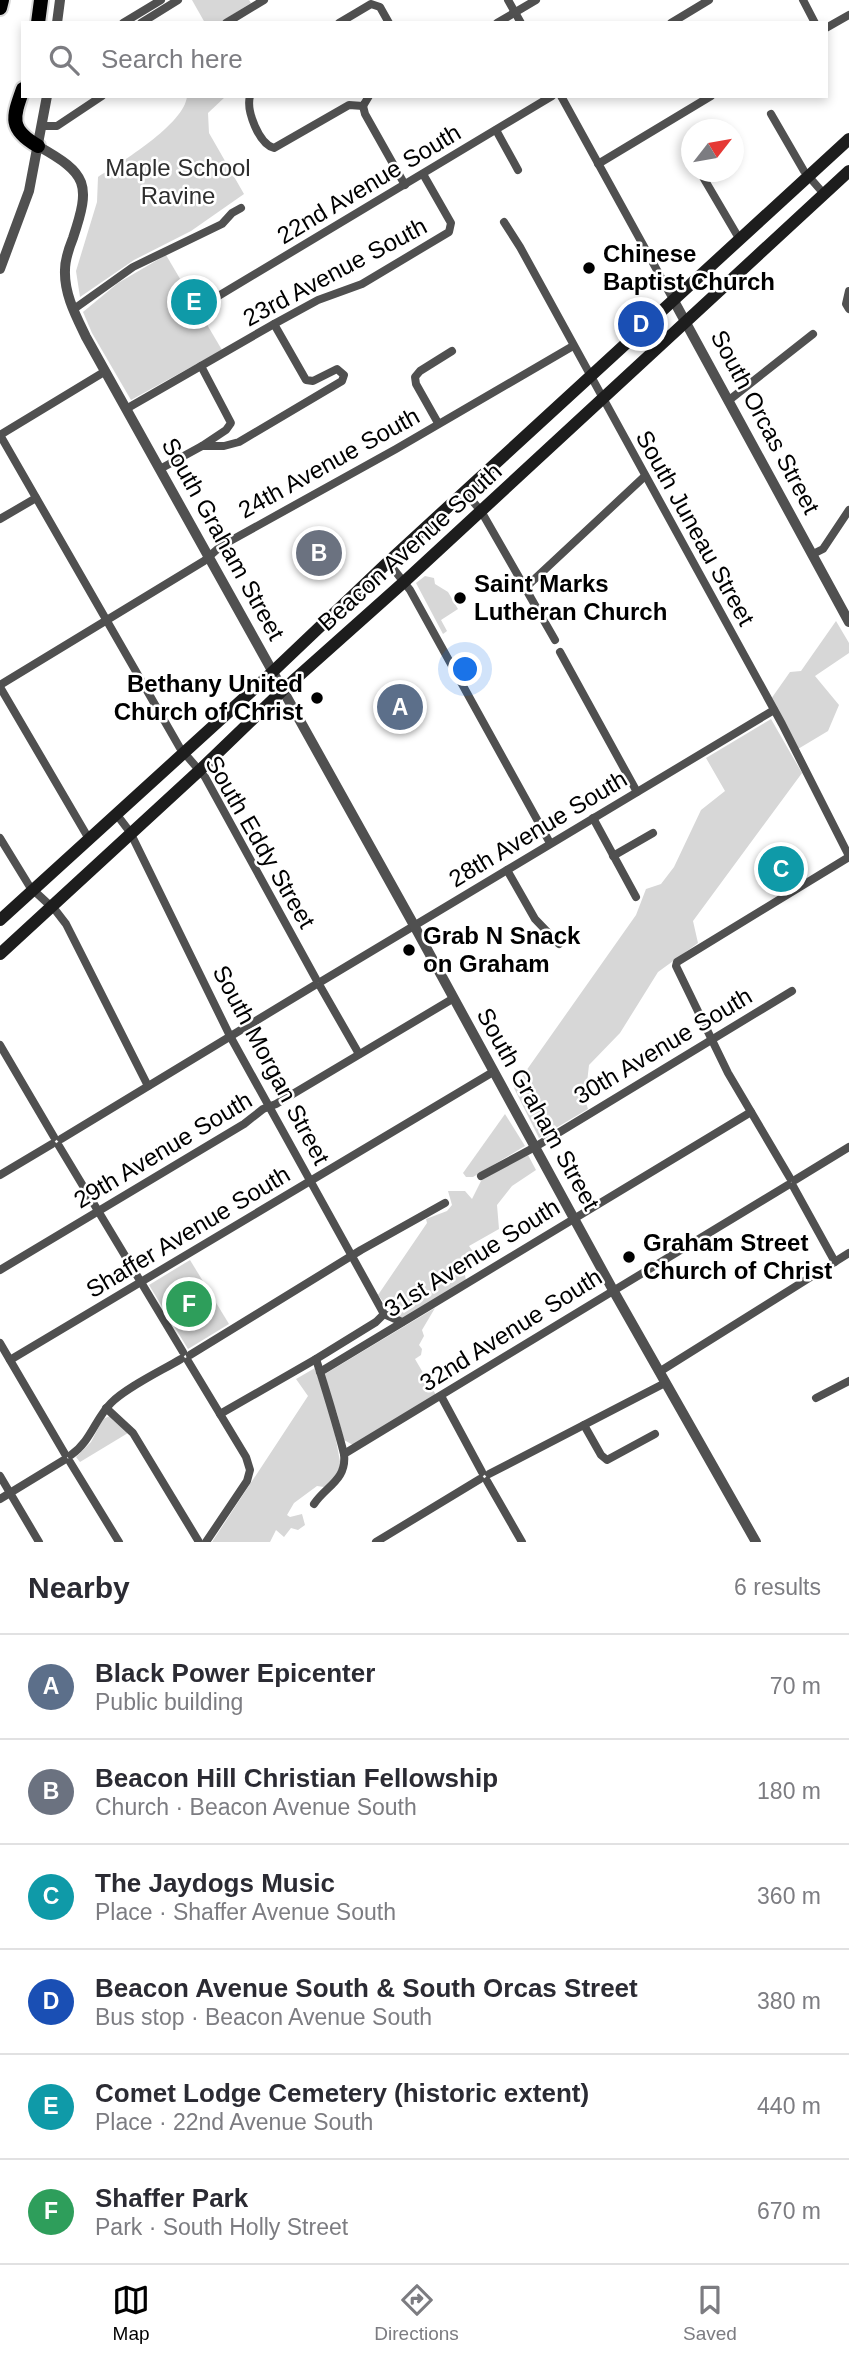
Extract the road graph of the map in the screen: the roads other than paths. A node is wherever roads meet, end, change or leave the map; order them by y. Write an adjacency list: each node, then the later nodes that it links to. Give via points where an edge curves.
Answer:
1 (2, 0): 11 (highway)
2 (41, 0): 14 (highway)
3 (60, 0): 15 (street)
4 (161, 0): 16 (street)
5 (178, 0): 17 (street)
6 (264, 0): 18 (street)
7 (508, 0): 12 (street)
8 (536, 0): 12 (street)
9 (709, 0): 23 (street)
10 (803, 0): 24 (street)
11 (0, 8)
12 (515, 12): 21 (street); 22 (street)
13 (849, 15): 25 (street)
14 (38, 21)
15 (57, 21)
16 (126, 21)
17 (144, 21)
18 (229, 21)
19 (342, 21): 20 (street, via 375,4)
20 (388, 21)
21 (500, 21)
22 (520, 21)
23 (674, 21)
24 (814, 21)
25 (828, 27)
26 (21, 94): 39 (highway, via 14,121 24,137)
27 (47, 98): 36 (street)
28 (99, 98): 36 (street, via 57,126)
29 (250, 98): 34 (street, via 251,118 271,148 349,105)
30 (368, 98): 34 (street)
31 (549, 98): 37 (street, 22nd Avenue South)
32 (562, 98): 40 (street, South Orcas Street)
33 (708, 98): 40 (street)
34 (363, 106): 46 (street)
35 (771, 114): 44 (street)
36 (41, 127): 39 (street)
37 (496, 130): 41 (street); 43 (street, 22nd Avenue South)
38 (849, 139): 44 (main road, Beacon Avenue South)
39 (38, 146): 51 (street, via 29,191); 55 (street, South Graham Street, via 73,168 83,190 82,211 65,266)
40 (598, 163): 53 (street, South Orcas Street)
41 (518, 170)
42 (849, 172): 47 (main road, Beacon Avenue South)
43 (423, 174): 46 (street, 22nd Avenue South); 58 (street, 23rd Avenue South, via 451,229 362,284 318,300)
44 (809, 176): 47 (street); 50 (main road, Beacon Avenue South)
45 (705, 182): 50 (street)
46 (405, 185): 54 (street, 22nd Avenue South)
47 (824, 194): 57 (main road, Beacon Avenue South)
48 (241, 208): 55 (street, via 222,224 133,267)
49 (504, 222): 60 (street, South Juneau Street)
50 (740, 240): 53 (main road, Beacon Avenue South)
51 (0, 269)
52 (847, 294): 56 (street)
53 (674, 301): 57 (street, South Orcas Street); 64 (main road, Beacon Avenue South)
54 (205, 304)
55 (74, 309): 63 (street, South Graham Street)
56 (849, 309)
57 (686, 321): 65 (main road, Beacon Avenue South); 66 (street, South Orcas Street)
58 (274, 324): 62 (street, 23rd Avenue South); 70 (street, via 304,378 309,381 337,369 344,375 339,384 239,442)
59 (813, 334): 66 (street)
60 (573, 346): 64 (street, South Juneau Street); 68 (street, 24th Avenue South)
61 (452, 351): 68 (street, via 415,377)
62 (201, 366): 67 (street, 23rd Avenue South); 70 (street, via 231,422)
63 (104, 372): 67 (street, South Graham Street); 69 (street)
64 (590, 377): 65 (street, South Juneau Street); 73 (main road, Beacon Avenue South)
65 (602, 399): 72 (street, South Juneau Street); 76 (main road, Beacon Avenue South)
66 (728, 401): 78 (street, South Orcas Street)
67 (126, 410): 71 (street, South Graham Street)
68 (438, 423): 79 (street, 24th Avenue South)
69 (0, 435): 74 (street, South Eddy Street)
70 (202, 446): 71 (street)
71 (160, 469): 79 (street, South Graham Street)
72 (645, 477): 82 (street); 90 (street, South Juneau Street)
73 (464, 491): 76 (street); 80 (main road, Beacon Avenue South)
74 (36, 498): 77 (street); 83 (street, South Eddy Street)
75 (849, 510): 78 (street, via 823,549)
76 (481, 511): 81 (main road, Beacon Avenue South); 82 (street)
77 (0, 519)
78 (813, 554): 84 (street, South Orcas Street)
79 (210, 556): 83 (street, 24th Avenue South); 87 (street, South Graham Street)
80 (388, 562): 81 (street); 87 (main road, Beacon Avenue South)
81 (404, 582): 89 (main road, Beacon Avenue South); 100 (street)
82 (525, 588): 85 (street)
83 (106, 620): 88 (street, 24th Avenue South); 91 (street, South Eddy Street)
84 (849, 622)
85 (555, 640)
86 (560, 652): 93 (street)
87 (273, 671): 89 (street, South Graham Street); 91 (main road, Beacon Avenue South)
88 (0, 686): 99 (street)
89 (284, 689): 92 (main road, Beacon Avenue South); 108 (street, South Graham Street)
90 (774, 710): 93 (street, 28th Avenue South); 102 (street, South Juneau Street)
91 (184, 753): 92 (street, South Eddy Street); 94 (main road, Beacon Avenue South)
92 (200, 770): 96 (main road, Beacon Avenue South); 111 (street, South Eddy Street)
93 (637, 792): 95 (street, 28th Avenue South)
94 (117, 815): 96 (street, South Morgan Street); 99 (main road, Beacon Avenue South)
95 (593, 818): 100 (street, 28th Avenue South); 101 (street)
96 (130, 832): 106 (main road, Beacon Avenue South); 114 (street, South Morgan Street)
97 (653, 833): 101 (street)
98 (0, 838): 104 (street)
99 (89, 839): 104 (main road, Beacon Avenue South)
100 (550, 843): 103 (street, 28th Avenue South)
101 (613, 856): 105 (street)
102 (849, 856): 115 (street, via 677,962)
103 (507, 870): 108 (street, 28th Avenue South); 109 (street, via 535,919)
104 (33, 890): 106 (street); 107 (main road, Beacon Avenue South)
105 (636, 897)
106 (52, 907): 110 (main road, Beacon Avenue South); 119 (street, via 66,924)
107 (0, 920)
108 (415, 926): 111 (street, 28th Avenue South); 113 (street, South Graham Street)
109 (559, 944)
110 (0, 954)
111 (318, 983): 114 (street, 28th Avenue South); 117 (street, South Eddy Street)
112 (792, 991): 115 (street, 30th Avenue South)
113 (454, 998): 117 (street, 29th Avenue South); 118 (street, South Graham Street)
114 (230, 1036): 119 (street, 28th Avenue South); 120 (street, South Morgan Street)
115 (711, 1040): 121 (street); 123 (street, 30th Avenue South)
116 (0, 1045): 122 (street)
117 (359, 1054): 120 (street, 29th Avenue South)
118 (492, 1072): 123 (street, South Graham Street); 127 (street, Shaffer Avenue South)
119 (148, 1086): 122 (street, 28th Avenue South)
120 (270, 1107): 127 (street, South Morgan Street); 130 (street, 29th Avenue South)
121 (751, 1112): 128 (street); 131 (street, 31st Avenue South)
122 (57, 1141): 125 (street, 28th Avenue South); 130 (street)
123 (535, 1147): 126 (street, 30th Avenue South); 131 (street, South Graham Street)
124 (849, 1147): 128 (street, 32nd Avenue South)
125 (0, 1175)
126 (481, 1177)
127 (311, 1181): 133 (street, South Morgan Street); 136 (street, Shaffer Avenue South)
128 (791, 1182): 134 (street); 137 (street, 32nd Avenue South)
129 (445, 1203): 133 (street)
130 (98, 1211): 135 (street, 29th Avenue South); 136 (street)
131 (574, 1218): 137 (street, South Graham Street); 139 (street, 31st Avenue South)
132 (849, 1253): 134 (street)
133 (353, 1256): 138 (street, South Morgan Street); 141 (street)
134 (835, 1262): 145 (street)
135 (0, 1270)
136 (141, 1282): 141 (street); 143 (street, Shaffer Avenue South)
137 (613, 1290): 145 (street, South Graham Street); 147 (street, 32nd Avenue South)
138 (384, 1314): 139 (street); 142 (street, 31st Avenue South)
139 (402, 1322): 144 (street, 31st Avenue South)
140 (0, 1343): 143 (street)
141 (185, 1357): 149 (street); 150 (street)
142 (316, 1359): 144 (street); 150 (street, 31st Avenue South)
143 (10, 1360): 154 (street)
144 (320, 1372): 153 (street)
145 (662, 1377): 151 (street); 166 (street, South Graham Street)
146 (849, 1381): 148 (street)
147 (441, 1396): 153 (street, 32nd Avenue South); 156 (street)
148 (816, 1398)
149 (106, 1408): 154 (street, via 86,1441); 162 (street, via 133,1433)
150 (220, 1414): 163 (street, via 250,1470)
151 (584, 1425): 152 (street, via 607,1460); 156 (street)
152 (655, 1434)
153 (344, 1454): 159 (street, via 338,1481)
154 (68, 1458): 157 (street); 161 (street)
155 (0, 1476): 157 (street)
156 (485, 1476): 164 (street); 165 (street)
157 (10, 1493): 158 (street); 160 (street)
158 (0, 1499)
159 (314, 1504)
160 (39, 1542)
161 (119, 1542)
162 (199, 1542)
163 (206, 1542)
164 (376, 1542)
165 (523, 1542)
166 (756, 1542)

